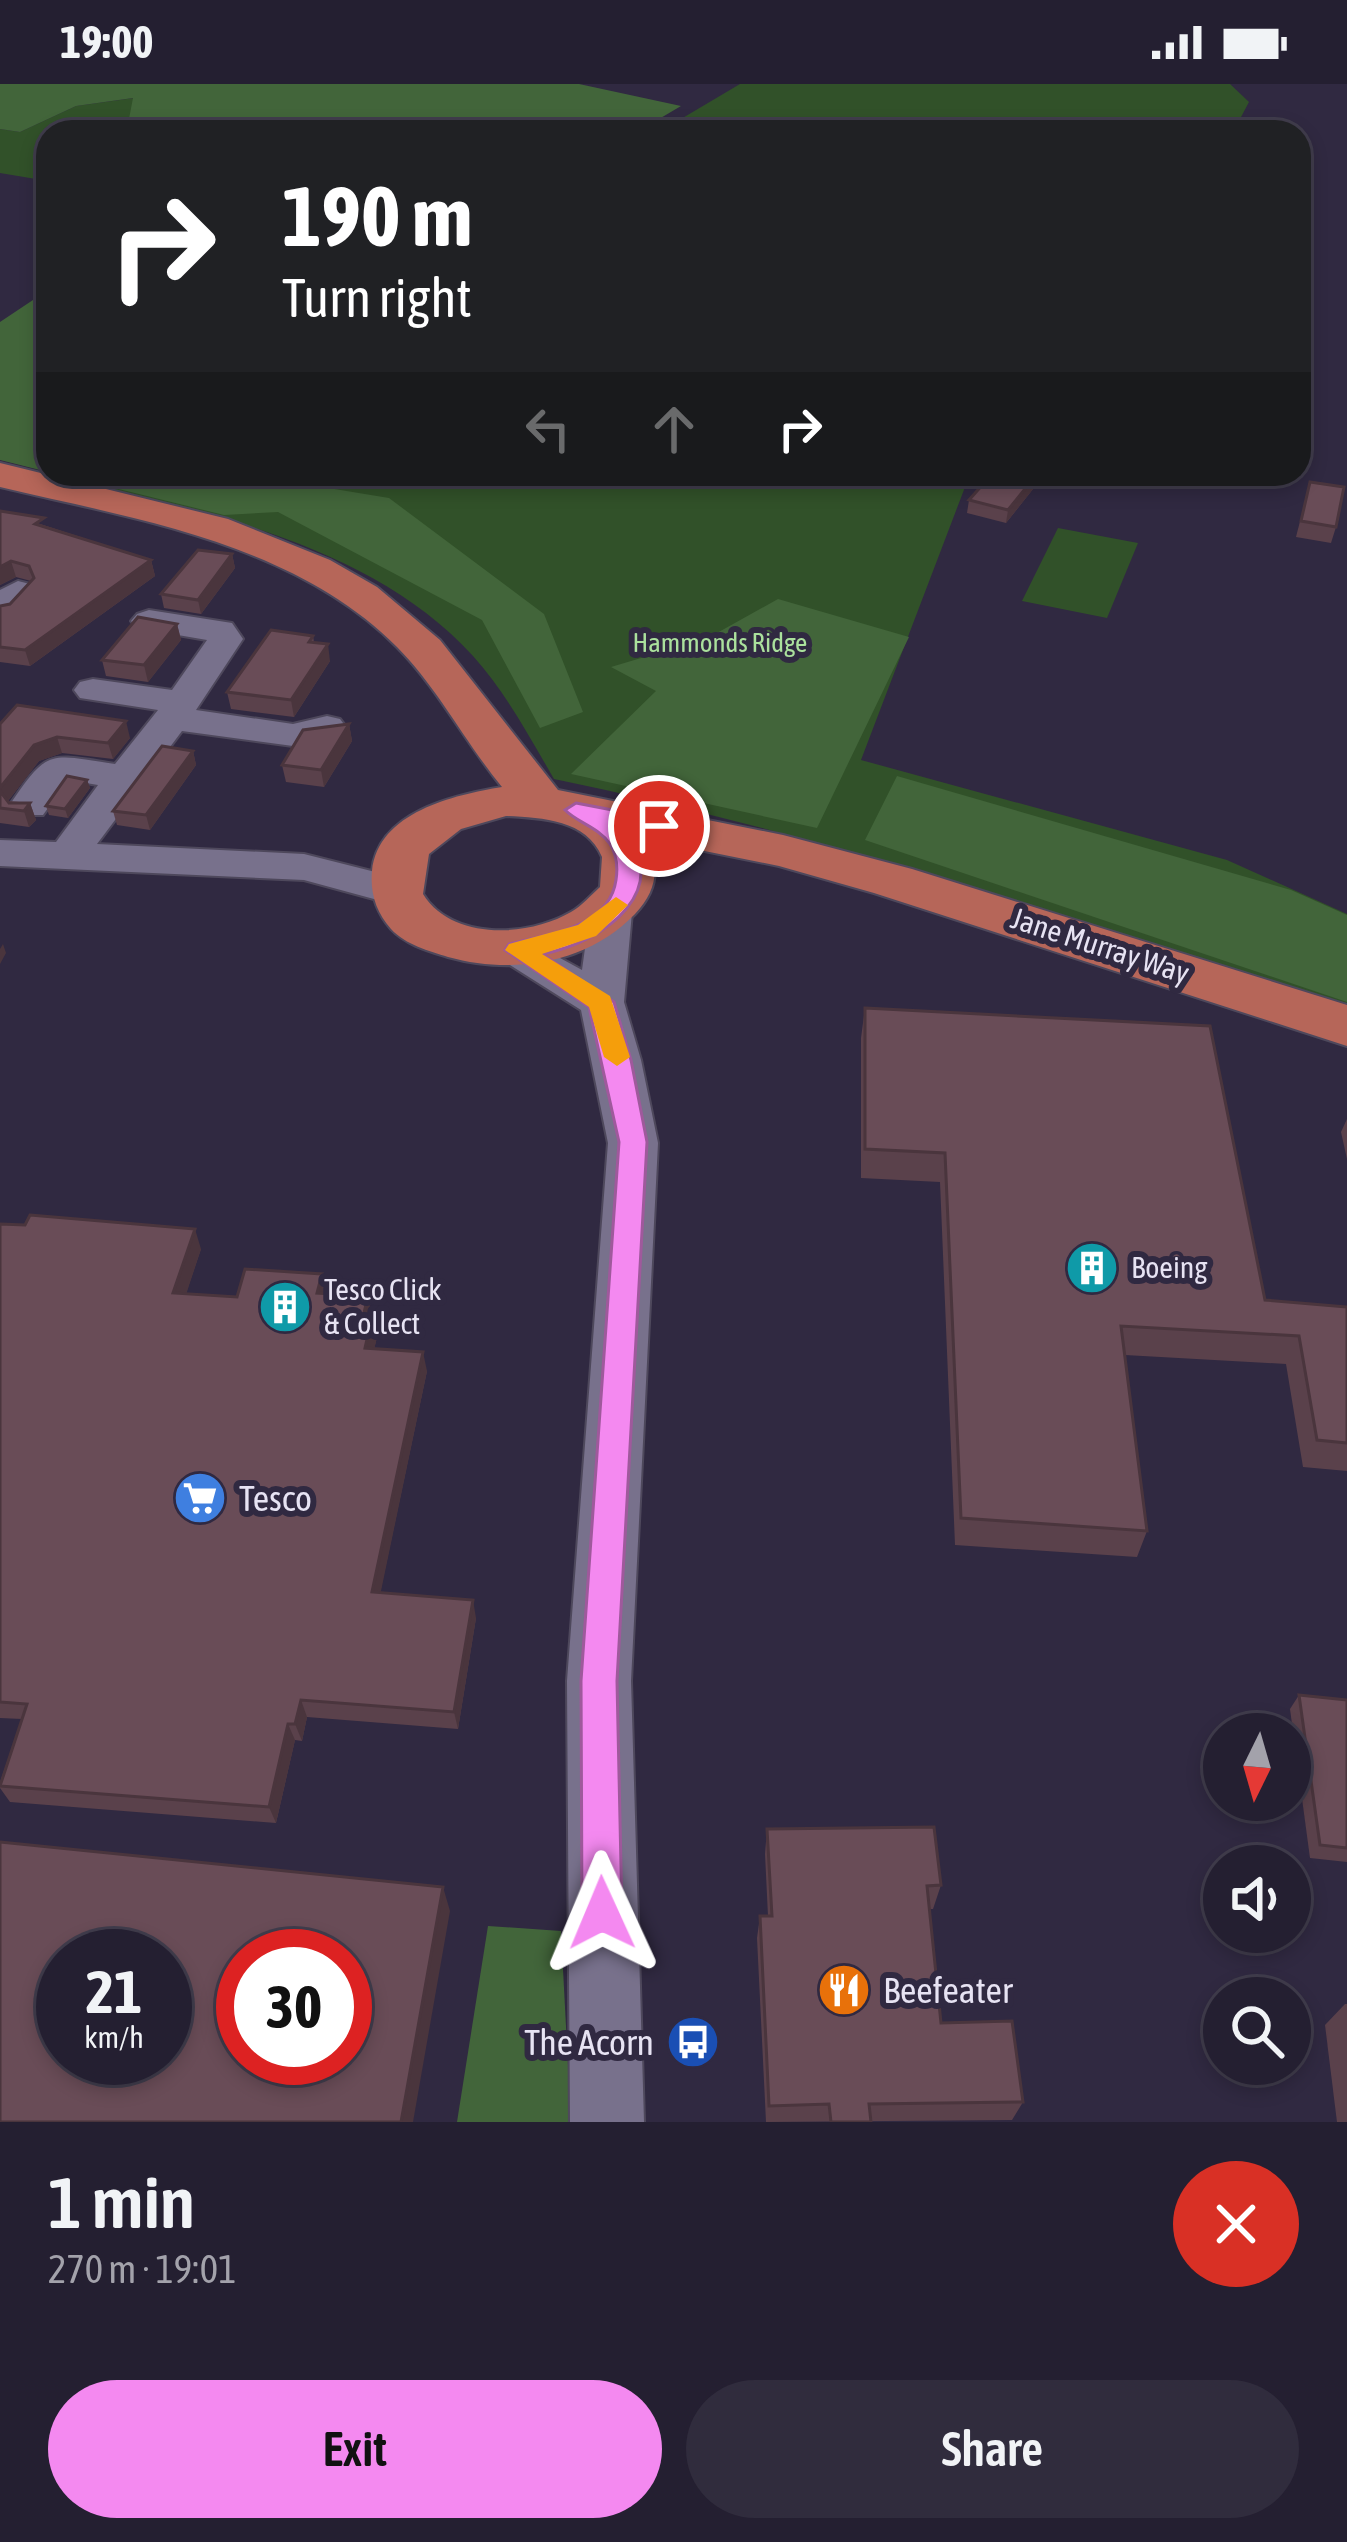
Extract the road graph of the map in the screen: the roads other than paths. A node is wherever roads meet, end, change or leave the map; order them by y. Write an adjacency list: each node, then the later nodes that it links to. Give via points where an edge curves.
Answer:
1 (0, 475): 2 (main road)
2 (36, 484)
3 (44, 486): 7 (main road, via 218,530 317,570 405,630)
4 (149, 621): 6 (street, via 219,631 225,639)
5 (93, 690): 6 (street)
6 (177, 710): 8 (street, via 259,745); 9 (street)
7 (469, 714): 11 (main road); 12 (main road, via 458,788)
8 (327, 727)
9 (125, 777): 10 (street, via 58,767); 14 (street)
10 (28, 806)
11 (559, 806): 12 (main road, via 471,807); 16 (main road, Jane Murray Way, via 783,851); 18 (main road, via 603,824 622,842 630,864)
12 (428, 828): 15 (street); 17 (main road, via 396,872)
13 (0, 853): 14 (street)
14 (72, 853): 15 (street)
15 (304, 867): 17 (street)
16 (851, 873): 18 (main road, Jane Murray Way, via 734,868); 21 (main road, Jane Murray Way)
17 (396, 891): 19 (main road, via 427,930 457,943)
18 (620, 900): 19 (main road, via 572,937); 20 (street)
19 (518, 950): 20 (street)
20 (601, 1002): 22 (street, via 633,1142 599,1681)
21 (1347, 1026)
22 (607, 2122)

